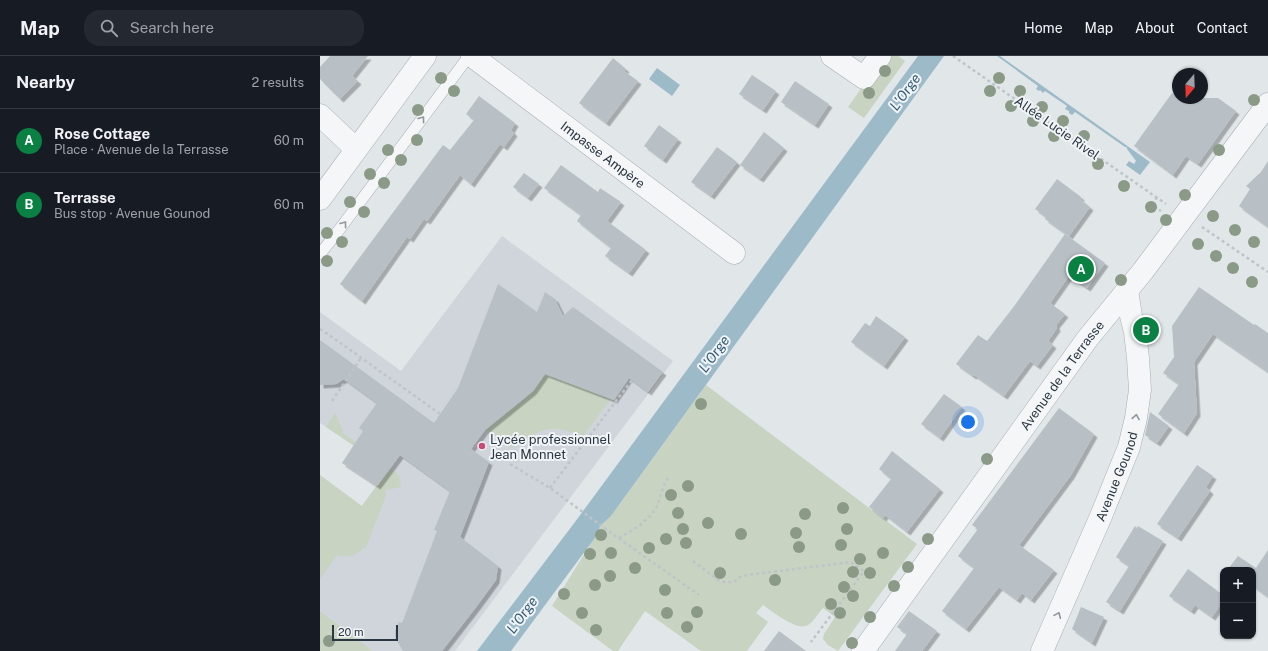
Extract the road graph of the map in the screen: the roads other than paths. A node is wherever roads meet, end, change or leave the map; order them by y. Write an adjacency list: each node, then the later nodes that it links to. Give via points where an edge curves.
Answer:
1 (425, 56): 8 (street)
2 (469, 56): 11 (lane, one-way to 2)
3 (472, 56): 10 (street, Impasse Ampère)
4 (832, 56): 5 (street, via 864,78)
5 (880, 56)
6 (1268, 104): 12 (street, Avenue de la Terrasse)
7 (320, 115): 8 (street)
8 (356, 149): 9 (street)
9 (320, 199)
10 (734, 253)
11 (320, 254)
12 (1127, 290): 13 (street, Avenue de la Terrasse, via 1088,338); 14 (street, Avenue Gounod, one-way to 12, via 1101,516 1133,432 1140,390 1135,332)
13 (863, 651)
14 (1042, 651)

